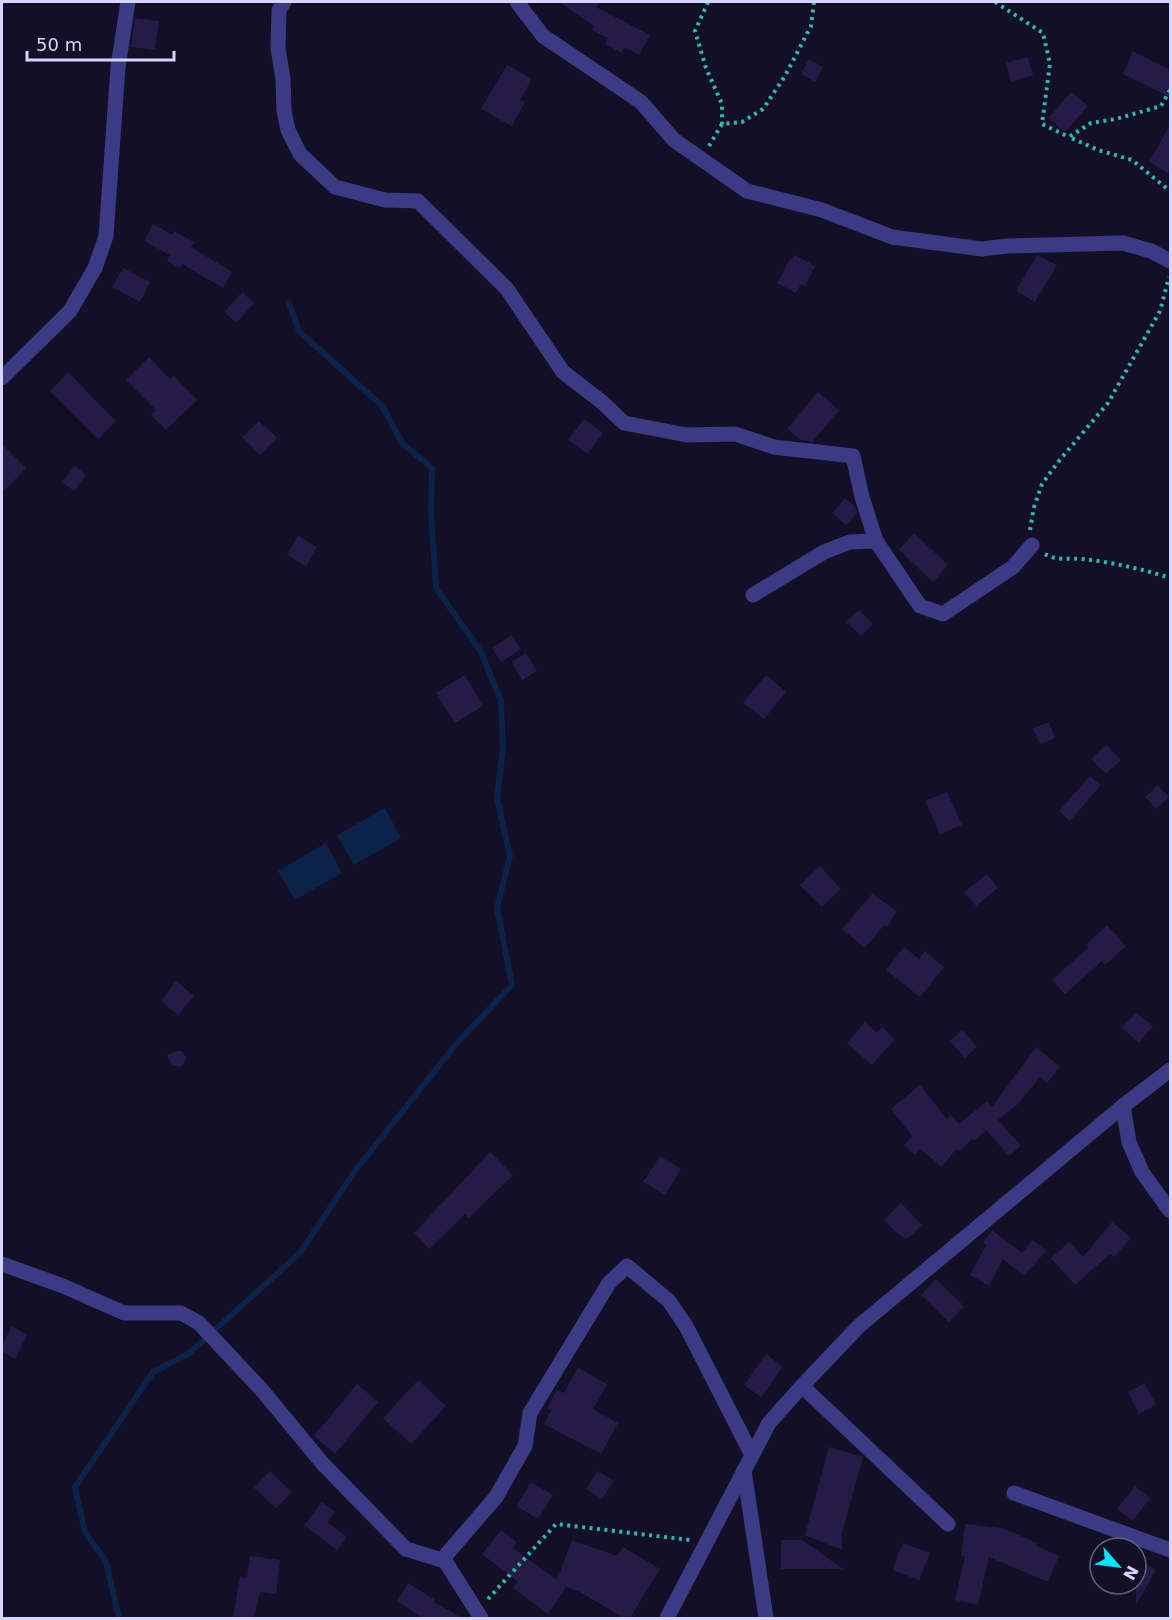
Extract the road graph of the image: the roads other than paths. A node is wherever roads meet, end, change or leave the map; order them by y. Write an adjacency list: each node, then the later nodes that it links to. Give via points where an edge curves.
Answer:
1 (128, 2): 5 (street, via 117,78 106,236 95,268 69,311)
2 (284, 2): 6 (street, via 279,10 278,48 288,130 300,153 335,187 385,200 418,201 507,289 563,372 624,423 687,435 735,434 774,447 853,456)
3 (517, 2): 4 (street, via 543,36 641,102 674,141 747,191 822,210 892,237 982,249 1123,243)
4 (1170, 261)
5 (2, 378)
6 (876, 541): 7 (street, via 920,606 943,614 1013,567); 8 (street, via 850,542 824,552)
7 (1032, 545)
8 (753, 595)
9 (1170, 1070): 10 (street)
10 (1123, 1106): 11 (street, via 1130,1142 1142,1172); 13 (street, via 859,1326)
11 (1170, 1211)
12 (2, 1264): 19 (street, via 124,1313 181,1313 199,1323 323,1464 406,1549)
13 (802, 1386): 14 (street, via 769,1424); 17 (street)
14 (752, 1455): 15 (street); 19 (street, via 686,1326 669,1301 627,1266 609,1283 530,1413 525,1446 496,1497)
15 (744, 1470): 21 (street); 22 (street)
16 (1014, 1493): 18 (street)
17 (948, 1524)
18 (1170, 1550)
19 (445, 1561): 20 (street)
20 (479, 1615)
21 (668, 1618)
22 (766, 1618)

